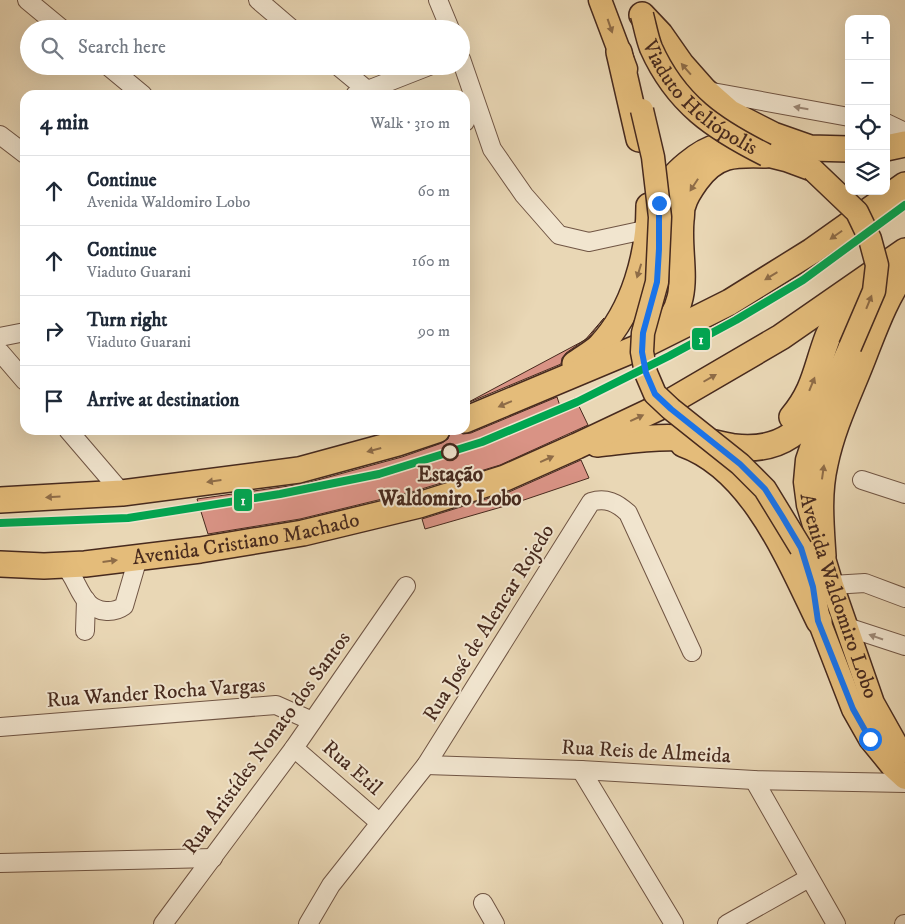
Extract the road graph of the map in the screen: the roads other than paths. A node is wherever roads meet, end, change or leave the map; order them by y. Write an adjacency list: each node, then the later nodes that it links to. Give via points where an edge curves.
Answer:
1 (27, 0): 6 (street)
2 (258, 0): 7 (street)
3 (438, 0): 8 (street)
4 (600, 0): 9 (main road, one-way to 9)
5 (640, 8): 17 (highway, one-way to 5); 29 (main road, Viaduto Heliópolis, bridge, via 651,47 670,84 694,110)
6 (51, 20)
7 (281, 20)
8 (446, 20)
9 (619, 52): 31 (highway); 31 (main road, Avenida Waldomiro Lobo, bridge, via 642,110 653,157)
10 (119, 75): 14 (street)
11 (346, 75): 15 (street)
12 (406, 75): 16 (street)
13 (466, 75): 18 (street)
14 (137, 90)
15 (358, 90)
16 (369, 90)
17 (704, 90): 20 (street, one-way to 17); 26 (highway, via 730,113 773,135)
18 (474, 100): 19 (street); 31 (street, via 492,149 524,195 558,235 589,242)
19 (470, 110)
20 (845, 115)
21 (890, 125): 22 (street)
22 (905, 132)
23 (0, 135): 27 (street)
24 (905, 144): 25 (highway)
25 (890, 147)
26 (810, 148): 28 (highway); 31 (highway, via 743,140 709,149 685,165 666,188)
27 (20, 150)
28 (845, 150)
29 (766, 156): 37 (highway, one-way to 37, via 730,155 702,173 691,188 683,205 680,228 682,291 677,310 668,325); 41 (main road, Viaduto Heliópolis, one-way to 29, bridge, via 874,291 877,265 870,239 857,212 813,170)
30 (905, 185): 37 (highway, one-way to 37, via 812,251 730,302)
31 (655, 223): 40 (highway, one-way to 40, via 628,306 619,320 600,346); 43 (main road, Avenida Waldomiro Lobo, bridge, via 657,282 643,333 642,352 655,394)
32 (905, 251): 34 (highway, Avenida Cristiano Machado)
33 (905, 271): 53 (highway, one-way to 33, via 821,489 836,422 896,282)
34 (853, 288): 43 (highway, one-way to 34, bridge, via 735,435 775,427 790,419 810,390 828,337); 47 (highway, Avenida Cristiano Machado, one-way to 34, via 668,403 781,337)
35 (20, 333): 36 (street)
36 (0, 337)
37 (644, 345): 40 (highway)
38 (0, 352): 39 (street)
39 (20, 375)
40 (544, 387): 42 (highway, one-way to 42)
41 (830, 392): 46 (highway, via 799,429 779,443 756,448); 48 (main road, Viaduto Heliópolis)
42 (470, 414)
43 (684, 419): 61 (main road, Avenida Waldomiro Lobo, bridge, via 740,464 765,489 801,548 813,587)
44 (72, 435): 50 (street)
45 (401, 436): 50 (highway, one-way to 50, via 299,470)
46 (662, 437): 47 (highway); 61 (highway, via 691,447 714,461 758,505)
47 (577, 446): 54 (highway, Avenida Cristiano Machado, one-way to 47, via 303,533 419,505 505,478)
48 (807, 460): 53 (main road, Avenida Waldomiro Lobo, via 808,505)
49 (862, 480): 51 (street)
50 (122, 493): 52 (highway, one-way to 52)
51 (905, 494)
52 (0, 500)
53 (823, 556): 58 (main road, Avenida Waldomiro Lobo)
54 (138, 558): 56 (highway, Avenida Cristiano Machado, one-way to 54); 60 (street, via 124,606 112,612 102,611)
55 (0, 564): 56 (highway, Avenida Cristiano Machado)
56 (65, 566): 60 (street)
57 (406, 586): 66 (street, Rua Aristídes Nonato dos Santos)
58 (832, 586): 59 (street, via 865,583); 62 (main road, Avenida Waldomiro Lobo)
59 (905, 598)
60 (86, 600): 63 (street)
61 (818, 621): 70 (main road, Avenida Waldomiro Lobo, via 853,709 870,739)
62 (847, 627): 64 (street, one-way to 62); 70 (main road, Avenida Waldomiro Lobo, via 873,703 896,744)
63 (85, 631)
64 (905, 646)
65 (692, 652): 69 (street, Rua José de Alencar Rojedo, via 628,513 608,500 591,502)
66 (312, 721): 67 (street, Rua Wander Rocha Vargas, via 276,705); 68 (street, Rua Aristídes Nonato dos Santos)
67 (0, 727)
68 (294, 748): 73 (street, Rua Etil); 74 (street, Rua Aristídes Nonato dos Santos)
69 (426, 765): 71 (street, Rua Reis de Almeida); 73 (street, Rua José de Alencar Rojedo)
70 (902, 769): 72 (street, Rua Reis de Almeida, via 862,782)
71 (581, 770): 72 (street, Rua Reis de Almeida); 81 (street)
72 (754, 780): 76 (street)
73 (380, 823): 79 (street, Rua José de Alencar Rojedo, via 331,885)
74 (213, 858): 75 (street); 78 (street, Rua Aristídes Nonato dos Santos)
75 (0, 863)
76 (809, 878): 82 (street); 83 (street)
77 (483, 903): 80 (street)
78 (163, 924)
79 (308, 924)
80 (495, 924)
81 (674, 924)
82 (727, 924)
83 (836, 924)

